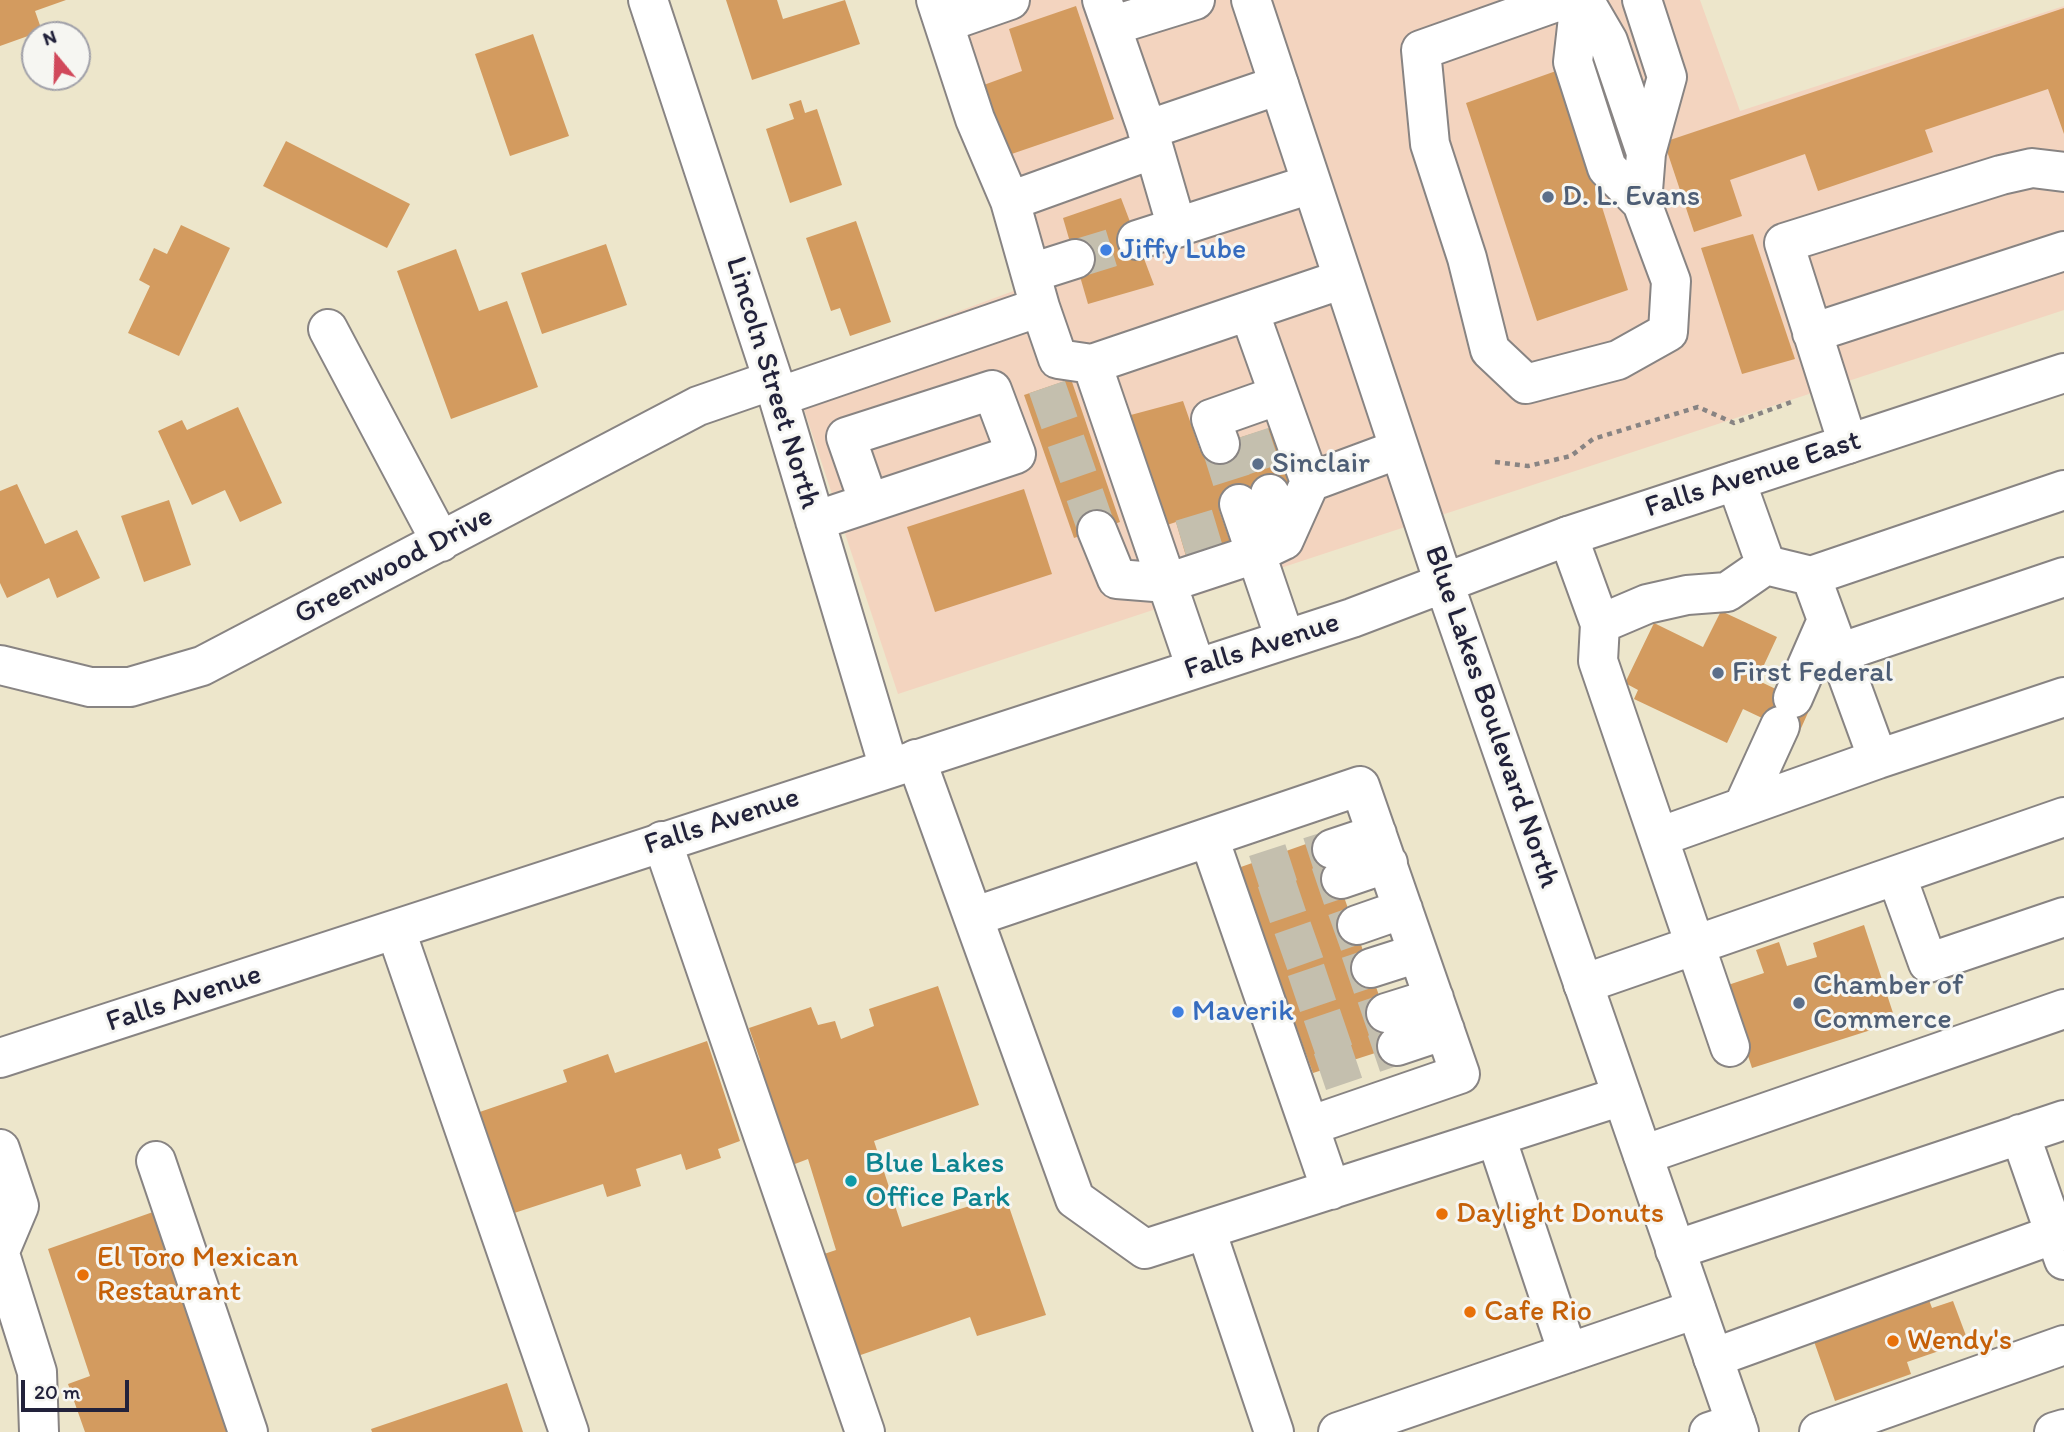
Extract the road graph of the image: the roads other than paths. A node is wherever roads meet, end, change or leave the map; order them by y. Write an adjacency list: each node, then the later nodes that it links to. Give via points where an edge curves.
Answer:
1 (648, 0): 28 (main road, Lincoln Street North)
2 (1010, 0): 8 (main road)
3 (1195, 0): 9 (main road)
4 (1562, 0): 16 (main road, via 1421,50 1430,144 1467,258 1490,350 1526,384 1618,360 1668,332 1671,281)
5 (1582, 0): 12 (main road, via 1608,41); 16 (main road, via 1573,62 1607,168)
6 (1642, 0): 12 (main road, via 1667,76)
7 (1254, 1): 10 (main road, Blue Lakes Boulevard North)
8 (940, 11): 15 (main road, via 975,119)
9 (1107, 13): 11 (main road)
10 (1279, 85): 11 (main road); 14 (main road, Blue Lakes Boulevard North)
11 (1151, 139): 15 (main road); 17 (main road)
12 (1646, 153): 16 (main road)
13 (2064, 172): 25 (main road, via 2032,168 2001,175 1784,243)
14 (1311, 184): 17 (main road); 21 (main road, Blue Lakes Boulevard North)
15 (1010, 201): 22 (main road)
16 (1642, 203)
17 (1177, 228): 18 (main road)
18 (1137, 240)
19 (2064, 251): 25 (main road)
20 (1075, 259): 22 (main road, Greenwood Drive)
21 (1343, 279): 23 (main road); 32 (main road, Blue Lakes Boulevard North)
22 (1035, 290): 26 (main road); 28 (main road, Greenwood Drive)
23 (1249, 311): 26 (main road); 29 (main road)
24 (328, 329): 41 (main road)
25 (1812, 333): 31 (main road)
26 (1066, 370): 42 (main road)
27 (2064, 373): 31 (main road, Falls Avenue East)
28 (775, 388): 37 (main road, Lincoln Street North); 41 (main road, Greenwood Drive, via 698,405)
29 (1279, 395): 30 (main road); 34 (main road)
30 (1237, 429)
31 (1848, 443): 33 (main road, Falls Avenue East)
32 (1399, 449): 34 (main road); 46 (main road, Blue Lakes Boulevard North)
33 (1736, 481): 40 (main road, Falls Avenue East); 43 (main road)
34 (1310, 482): 38 (main road)
35 (2064, 491): 44 (main road)
36 (869, 503): 37 (main road)
37 (815, 521): 54 (main road, Lincoln Street North)
38 (1253, 523): 42 (main road); 49 (main road)
39 (1097, 530): 42 (main road, via 1117,579)
40 (1568, 536): 46 (main road, Falls Avenue East); 47 (main road)
41 (441, 542): 50 (main road, Greenwood Drive, via 202,666 130,687 90,687)
42 (1167, 557): 51 (main road)
43 (1766, 565): 44 (main road); 47 (main road, via 1727,592 1647,604)
44 (1811, 576): 48 (main road)
45 (2064, 577): 48 (main road)
46 (1444, 583): 49 (main road, Falls Avenue); 71 (main road, Blue Lakes Boulevard North)
47 (1600, 624): 57 (main road, via 1598,661)
48 (1833, 637): 53 (main road); 55 (main road, via 1786,712)
49 (1285, 639): 51 (main road, Falls Avenue)
50 (0, 665)
51 (1196, 668): 54 (main road, Falls Avenue)
52 (2064, 697): 53 (main road)
53 (1878, 759): 55 (main road)
54 (902, 764): 59 (main road, Falls Avenue); 64 (main road, Lincoln Street North)
55 (1743, 807): 57 (main road)
56 (2064, 817): 62 (main road)
57 (1659, 836): 68 (main road)
58 (1209, 838): 60 (main road, via 1360,786); 64 (main road); 79 (main road, via 1245,894 1301,1060)
59 (662, 841): 67 (main road, Falls Avenue); 100 (main road)
60 (1382, 848): 61 (main road); 63 (main road)
61 (1336, 864)
62 (1897, 877): 65 (main road, via 1928,963); 68 (main road)
63 (1404, 909): 66 (main road); 69 (main road)
64 (973, 917): 87 (main road, Lincoln Street North, via 1075,1199 1145,1249)
65 (2064, 917)
66 (1357, 925)
67 (396, 931): 76 (main road, Falls Avenue); 99 (main road)
68 (1695, 944): 71 (main road); 75 (main road)
69 (1418, 953): 70 (main road); 73 (main road)
70 (1371, 968)
71 (1583, 984): 77 (main road, Blue Lakes Boulevard North)
72 (2064, 1009): 83 (main road)
73 (1439, 1014): 74 (main road); 79 (main road, via 1460,1074)
74 (1392, 1030)
75 (1730, 1047)
76 (0, 1058)
77 (1622, 1096): 81 (main road); 83 (main road, Blue Lakes Boulevard North)
78 (2064, 1120): 80 (main road)
79 (1309, 1126): 85 (main road)
80 (2020, 1134): 88 (main road); 89 (main road)
81 (1496, 1137): 85 (main road); 93 (main road)
82 (0, 1149): 86 (main road)
83 (1643, 1155): 89 (main road, Blue Lakes Boulevard North)
84 (156, 1161): 98 (main road)
85 (1331, 1190): 87 (main road)
86 (10, 1210): 90 (main road)
87 (1206, 1230): 101 (main road)
88 (2059, 1247): 94 (main road)
89 (1675, 1250): 91 (main road, Blue Lakes Boulevard North)
90 (0, 1252): 97 (main road, via 37,1372)
91 (1696, 1309): 93 (main road); 94 (main road, Blue Lakes Boulevard North)
92 (2064, 1345): 103 (main road)
93 (1569, 1353): 102 (main road)
94 (1713, 1357): 95 (main road, Blue Lakes Boulevard North)
95 (1728, 1429)
96 (2064, 1429): 104 (main road)
97 (39, 1432)
98 (247, 1432)
99 (569, 1432)
100 (865, 1432)
101 (1274, 1432)
102 (1338, 1432)
103 (1819, 1432)
104 (2054, 1432)

